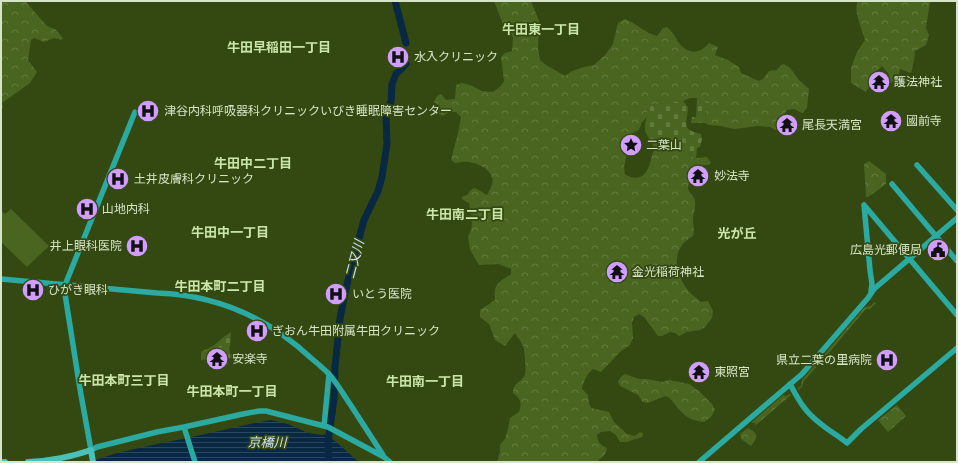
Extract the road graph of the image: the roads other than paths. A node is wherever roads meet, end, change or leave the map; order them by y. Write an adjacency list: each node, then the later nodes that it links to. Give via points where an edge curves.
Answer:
1 (135, 112): 10 (street)
2 (917, 165): 4 (street)
3 (892, 184): 6 (street)
4 (957, 210)
5 (957, 218): 6 (street)
6 (936, 236): 7 (street); 8 (street)
7 (910, 258): 11 (street); 11 (street, via 864,205 872,284); 12 (street)
8 (957, 261)
9 (1, 279): 10 (street)
10 (65, 284): 14 (street, via 176,294 233,307 270,326 300,347); 18 (street)
11 (870, 294): 15 (street, via 802,374)
12 (957, 315)
13 (957, 348): 15 (street, via 847,443 808,413)
14 (329, 375): 16 (street); 19 (street)
15 (790, 384): 25 (street)
16 (328, 428): 17 (street, via 259,411); 19 (street)
17 (185, 430): 18 (street, via 157,432 97,447); 23 (street)
18 (92, 456): 22 (main road, via 81,453)
19 (385, 459): 24 (street)
20 (1, 462): 21 (main road)
21 (5, 462)
22 (28, 462)
23 (194, 462)
24 (390, 462)
25 (699, 462)

